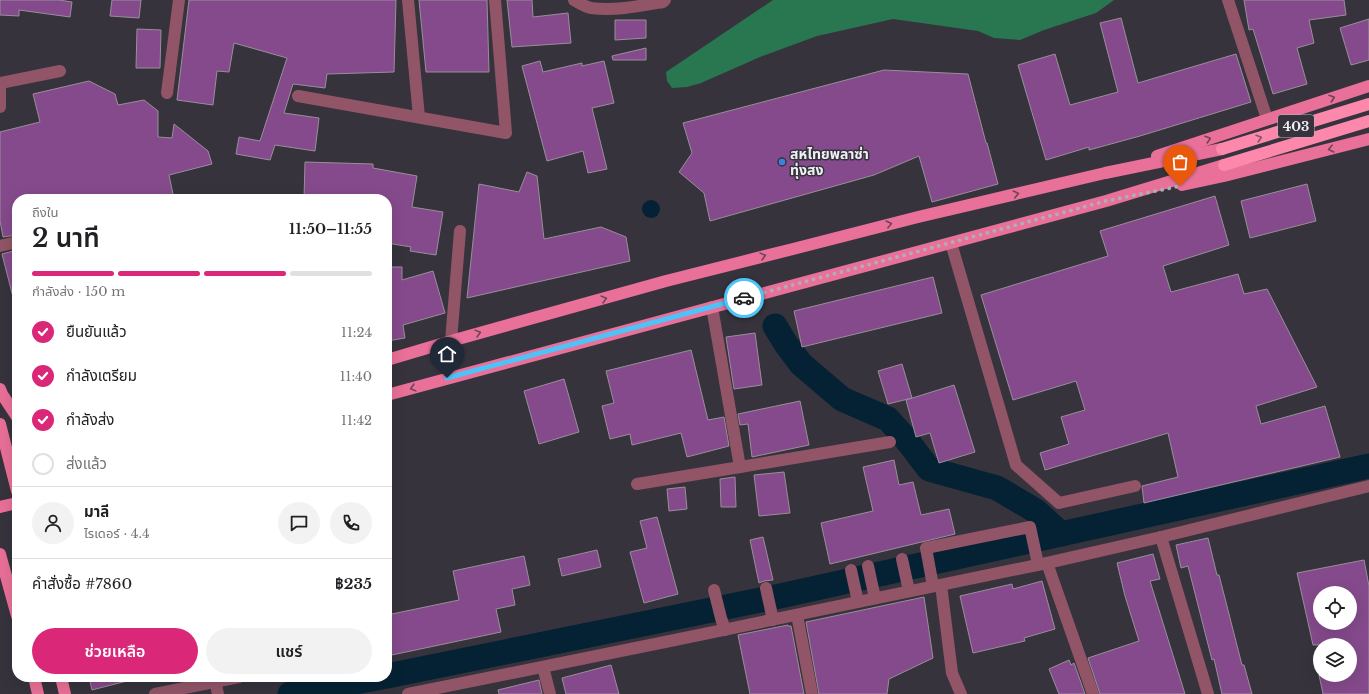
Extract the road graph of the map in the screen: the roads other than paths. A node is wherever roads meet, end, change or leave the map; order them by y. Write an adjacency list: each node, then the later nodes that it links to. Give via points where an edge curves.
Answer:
1 (179, 0): 10 (street)
2 (408, 0): 14 (street)
3 (495, 0): 14 (street, via 506,133)
4 (574, 0): 5 (street, via 590,8 608,8 634,7)
5 (665, 0)
6 (1228, 0): 15 (street)
7 (60, 71): 8 (street)
8 (0, 84): 13 (street)
9 (1368, 87): 15 (main road, one-way to 9)
10 (167, 93)
11 (298, 96): 14 (street)
12 (1369, 104): 18 (highway, 403, one-way to 12)
13 (0, 107)
14 (419, 117)
15 (1267, 119): 20 (main road, one-way to 15)
16 (1369, 122): 19 (highway, 403)
17 (1369, 139): 21 (main road, one-way to 21, via 1224,176)
18 (1222, 149): 20 (main road, 403)
19 (1224, 165): 21 (main road, 403)
20 (1105, 174): 27 (main road, 403, one-way to 20, via 725,266 918,217)
21 (1106, 201): 23 (main road, 403)
22 (460, 230): 27 (street)
23 (951, 242): 26 (main road, 403); 37 (street, via 1016,465 1059,503)
24 (12, 243): 25 (street)
25 (0, 246)
26 (712, 307): 30 (main road, one-way to 30); 35 (street)
27 (451, 341): 28 (main road)
28 (392, 359)
29 (0, 390): 31 (main road)
30 (392, 394)
31 (12, 409)
32 (0, 424): 34 (main road)
33 (890, 442): 35 (street)
34 (9, 467)
35 (740, 467): 36 (street)
36 (638, 484)
37 (1135, 486)
38 (1369, 486): 41 (street)
39 (12, 504): 40 (main road)
40 (0, 507)
41 (1162, 536): 44 (street); 72 (street)
42 (0, 554): 51 (main road)
43 (902, 559): 50 (street)
44 (1041, 563): 47 (street); 47 (street, via 1030,527 926,548); 71 (street)
45 (868, 566): 52 (street)
46 (851, 570): 53 (street)
47 (936, 585): 50 (street); 70 (street, via 952,673)
48 (766, 588): 55 (street)
49 (714, 590): 56 (street)
50 (909, 591): 52 (street)
51 (12, 598)
52 (875, 598): 53 (street)
53 (858, 601): 54 (street)
54 (797, 615): 55 (street); 69 (street)
55 (773, 620): 56 (street)
56 (725, 630): 57 (street)
57 (543, 667): 62 (street); 68 (street)
58 (35, 682): 63 (main road)
59 (62, 682): 64 (main road)
60 (203, 682): 65 (street)
61 (216, 682): 66 (street)
62 (433, 692): 67 (street)
63 (38, 694)
64 (65, 694)
65 (155, 694)
66 (218, 694)
67 (408, 694)
68 (550, 694)
69 (812, 694)
70 (961, 694)
71 (1093, 694)
72 (1208, 694)

